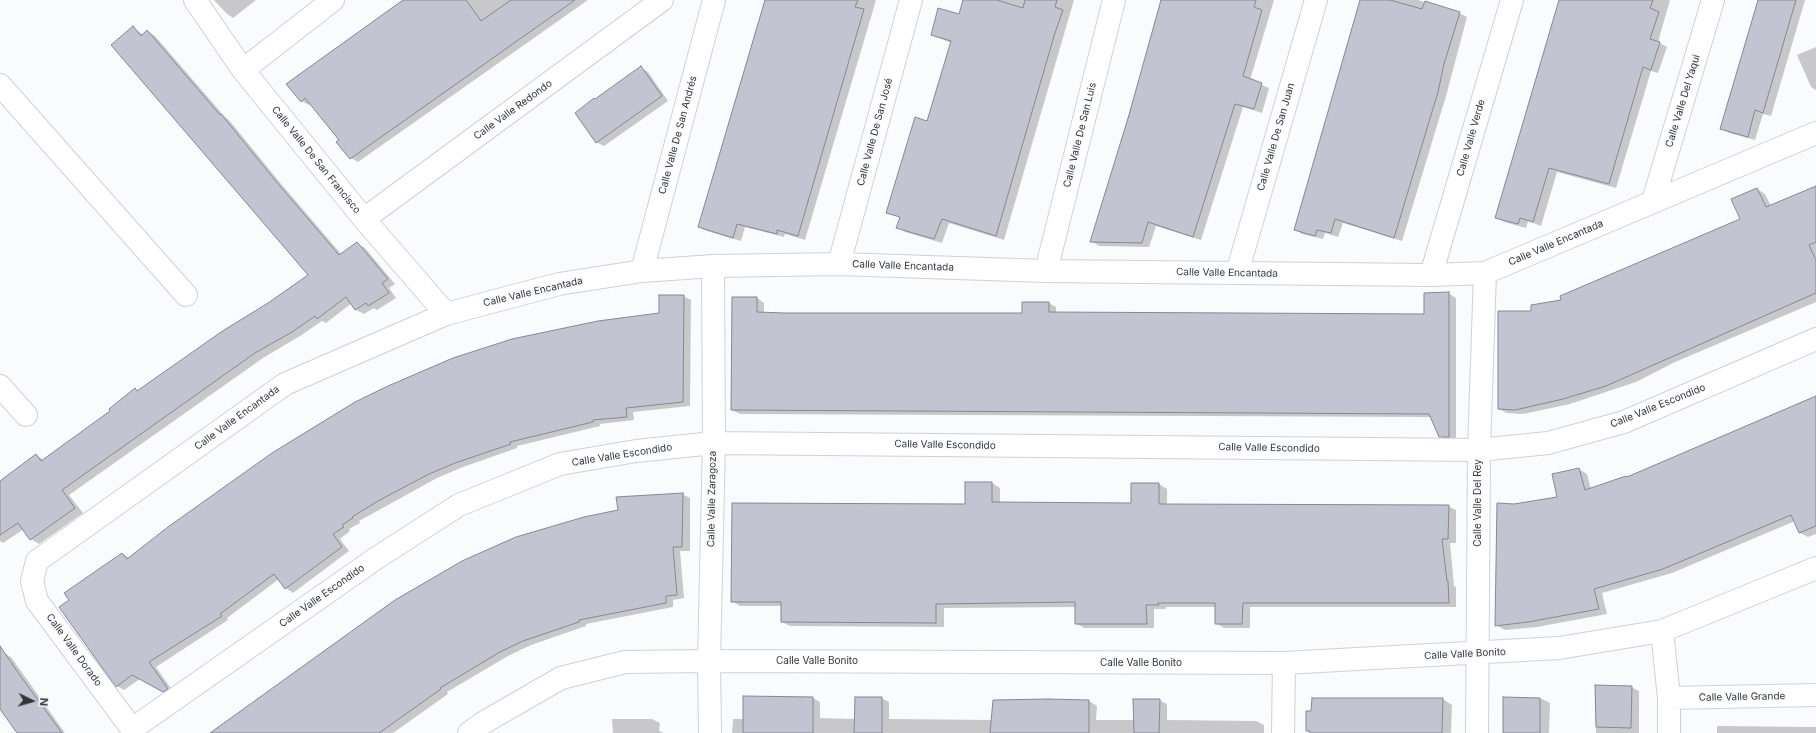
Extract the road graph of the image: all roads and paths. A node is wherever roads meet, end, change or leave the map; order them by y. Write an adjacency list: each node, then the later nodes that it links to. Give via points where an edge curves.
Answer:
1 (195, 0): 10 (street, Calle Valle De San Francisco)
2 (332, 0): 10 (street)
3 (662, 0): 14 (street, Calle Valle Redondo)
4 (714, 0): 17 (street, Calle Valle De San Andrés)
5 (911, 0): 15 (street, Calle Valle De San José)
6 (1114, 0): 18 (street, Calle Valle De San Luis)
7 (1316, 0): 19 (street, Calle Valle De San Juan)
8 (1512, 0): 21 (street, Calle Valle Verde)
9 (1713, 0): 13 (street, Calle Valle Del Yaqui)
10 (243, 70): 14 (street, Calle Valle De San Francisco)
11 (0, 85): 22 (street)
12 (1816, 133): 13 (street, Calle Valle Encantada)
13 (1653, 202): 20 (street, Calle Valle Encantada)
14 (364, 219): 23 (street, Calle Valle De San Francisco)
15 (839, 264): 16 (street, Calle Valle Encantada); 18 (street, Calle Valle Encantada)
16 (713, 266): 17 (street, Calle Valle Encantada); 27 (street, Calle Valle Zaragoza)
17 (642, 271): 23 (street, Calle Valle Encantada, via 559,284)
18 (1046, 271): 19 (street, Calle Valle Encantada)
19 (1237, 273): 21 (street, Calle Valle Encantada)
20 (1485, 273): 21 (street, Calle Valle Encantada); 28 (street, Calle Valle Del Rey)
21 (1431, 275)
22 (186, 294)
23 (446, 314): 29 (street, Calle Valle Encantada, via 285,384)
24 (1816, 338): 28 (street, Calle Valle Escondido, via 1624,422 1548,443)
25 (0, 386): 26 (street)
26 (26, 415)
27 (714, 443): 28 (street, Calle Valle Escondido); 33 (street, Calle Valle Zaragoza); 37 (street, Calle Valle Escondido, via 636,451 560,464 459,505 375,559)
28 (1479, 450): 32 (street, Calle Valle Del Rey)
29 (37, 561): 37 (street, Calle Valle Dorado, via 32,581 38,601)
30 (1816, 568): 31 (street, Calle Valle Bonito)
31 (1662, 631): 32 (street, Calle Valle Bonito, via 1559,648); 36 (street)
32 (1478, 654): 34 (street, Calle Valle Bonito); 41 (street, Calle Valle Del Rey)
33 (709, 660): 34 (street, Calle Valle Bonito); 38 (street, Calle Valle Bonito, via 625,662 561,678); 39 (street, Calle Valle Zaragoza)
34 (1284, 663): 40 (street)
35 (1816, 695): 36 (street, Calle Valle Grande)
36 (1669, 698): 42 (street)
37 (133, 731)
38 (469, 733)
39 (710, 733)
40 (1283, 733)
41 (1477, 733)
42 (1669, 733)

